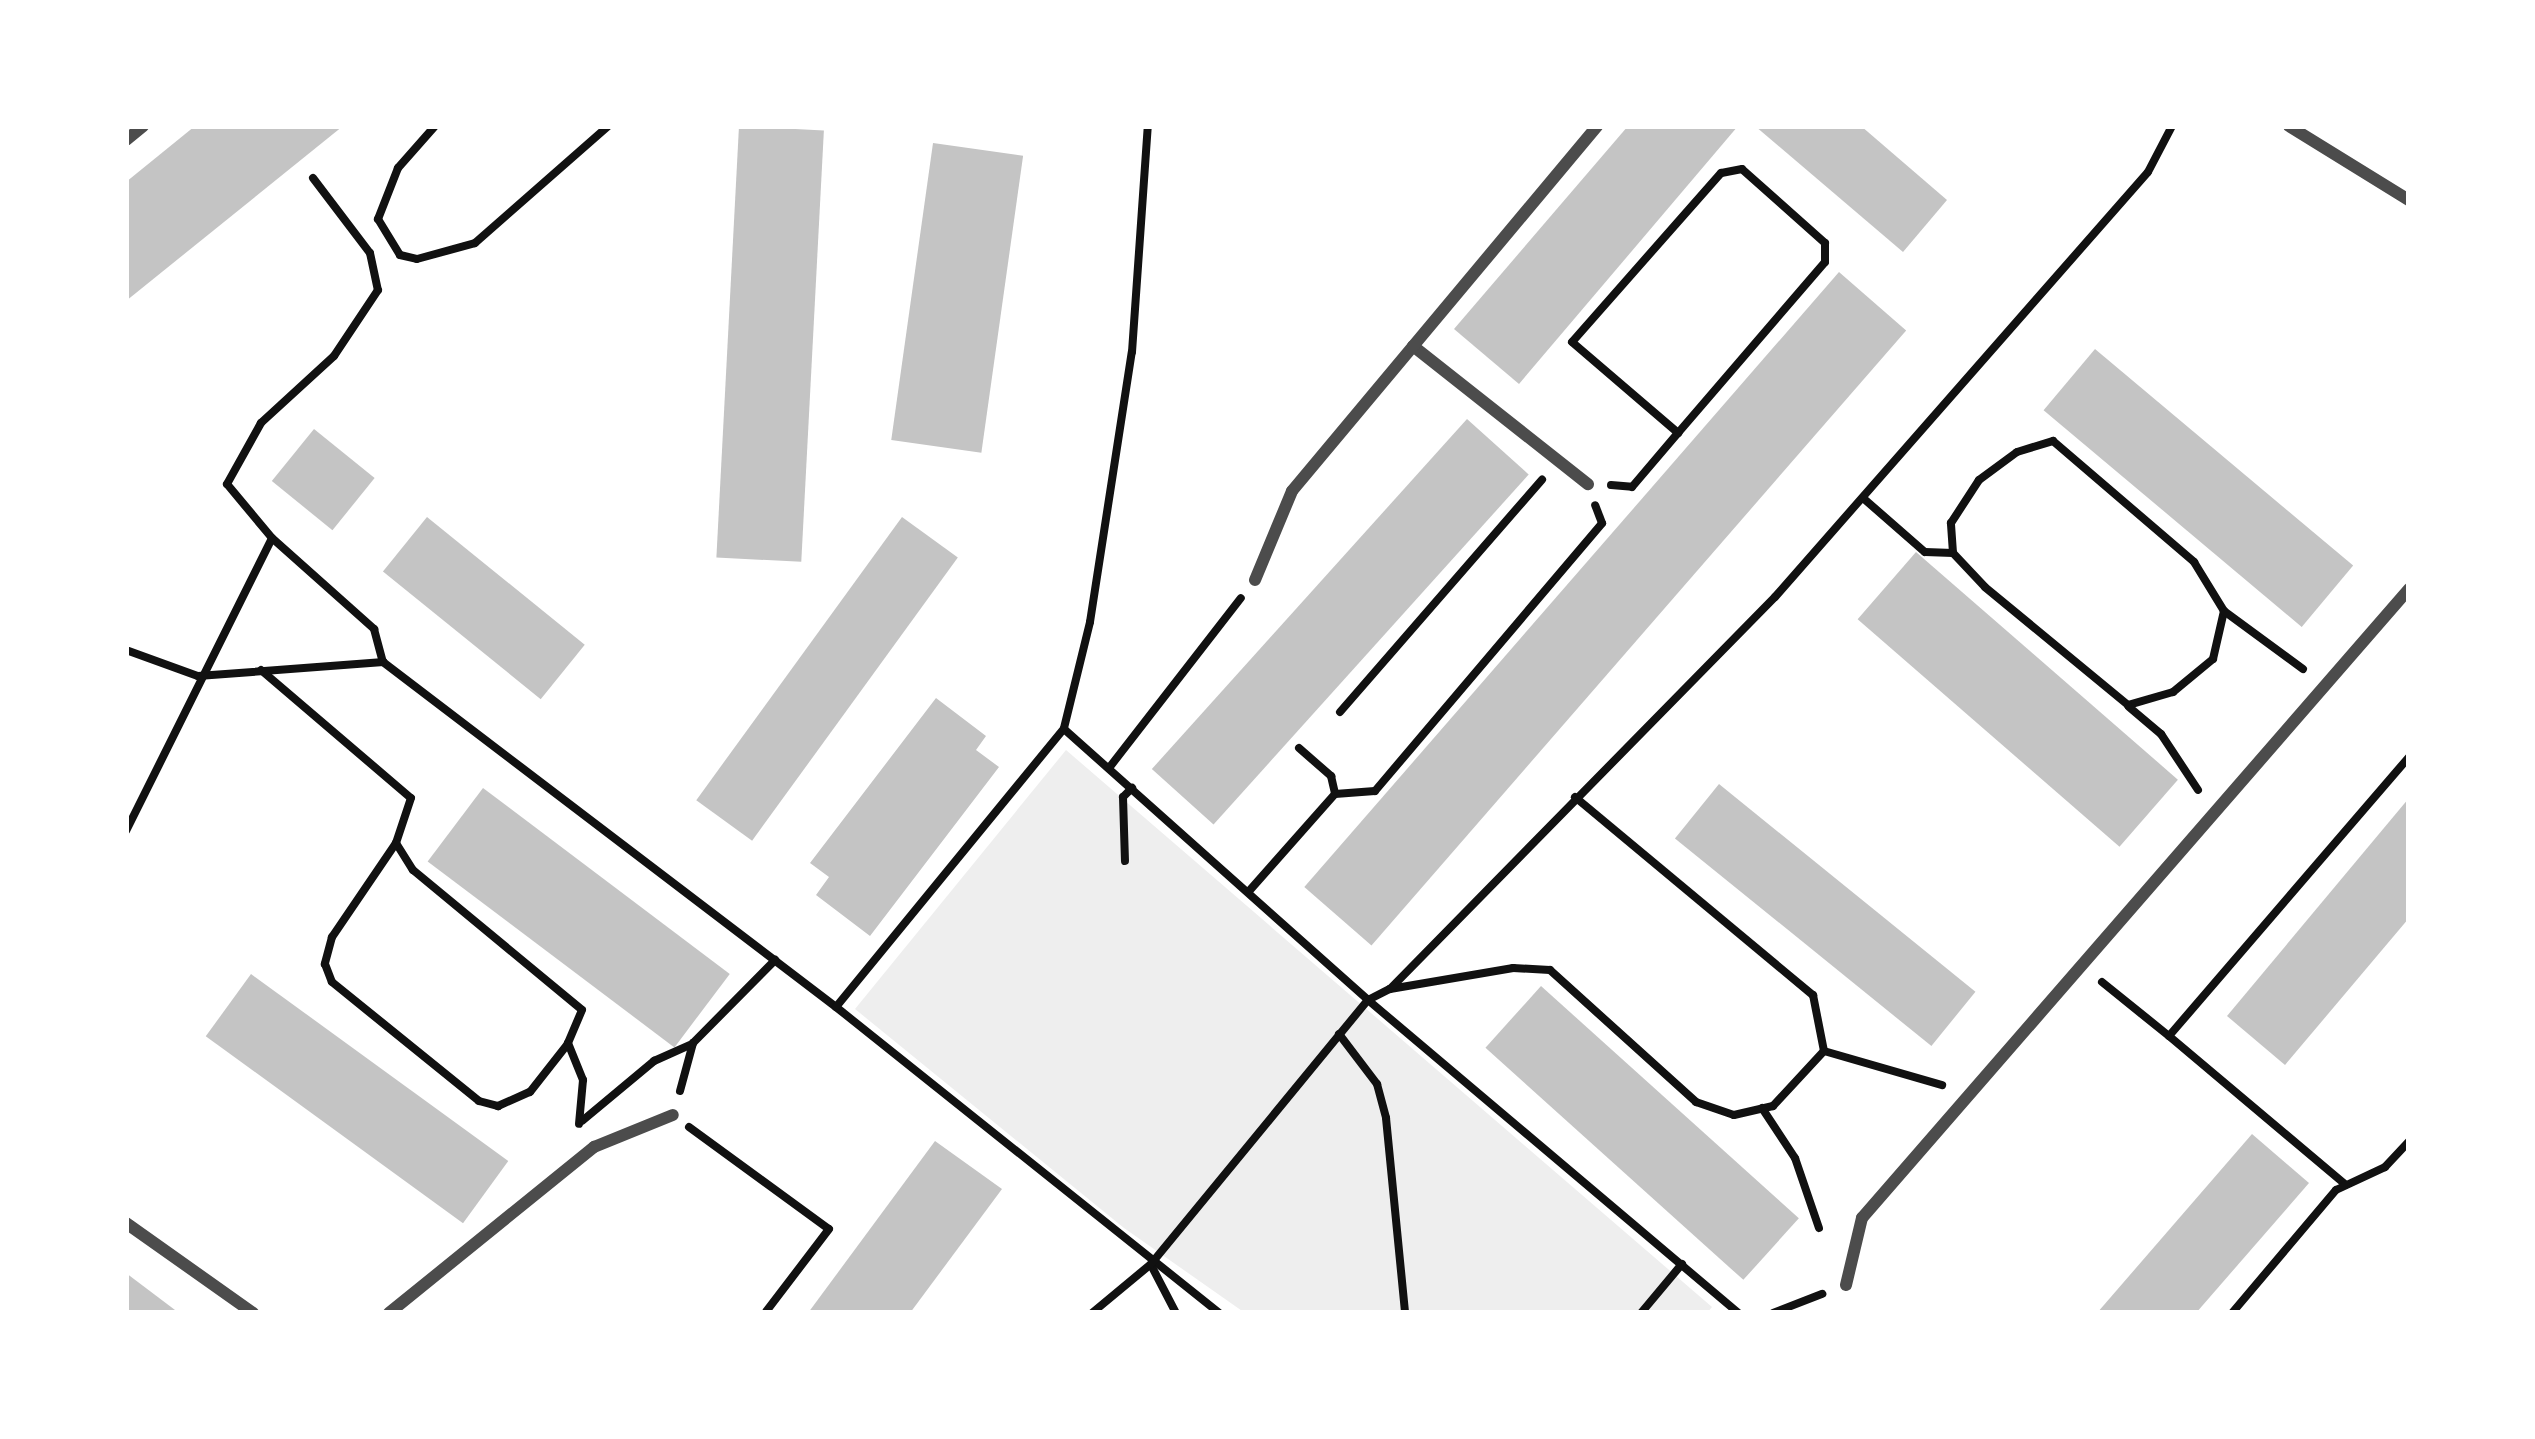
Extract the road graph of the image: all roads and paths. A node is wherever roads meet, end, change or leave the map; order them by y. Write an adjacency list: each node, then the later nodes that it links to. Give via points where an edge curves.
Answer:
1 (143, 126): 8 (street)
2 (435, 126): 11 (path, via 382,195 378,219)
3 (608, 126): 11 (path, via 457,254 417,259)
4 (1148, 126): 29 (path, via 1132,352 1090,622)
5 (1597, 126): 13 (street)
6 (2172, 126): 16 (path, via 2148,172)
7 (2289, 126): 10 (street)
8 (126, 140)
9 (314, 178): 12 (path)
10 (2409, 200)
11 (386, 240): 12 (path)
12 (370, 253): 17 (path, via 378,290 362,324 261,423 230,469 238,501)
13 (1413, 346): 14 (street); 19 (street, via 1292,491)
14 (1558, 461): 15 (street); 28 (path)
15 (1588, 484)
16 (1862, 498): 18 (path, via 1925,552); 36 (path, via 1775,598)
17 (272, 538): 23 (path, via 374,628); 26 (path)
18 (1953, 553): 21 (path, via 1951,523 1979,480 2017,452 2053,441 2194,562); 27 (path)
19 (1255, 580): 32 (path)
20 (2409, 589): 41 (street)
21 (2224, 611): 25 (path); 27 (path, via 2213,658 2174,692)
22 (126, 650): 26 (path)
23 (383, 662): 24 (path); 40 (path)
24 (260, 669): 26 (path); 38 (path, via 411,798)
25 (2303, 669)
26 (198, 676): 37 (path, via 162,772)
27 (2128, 706): 34 (path, via 2161,734)
28 (1340, 712)
29 (1064, 728): 32 (path); 44 (path)
30 (1299, 748): 35 (path, via 1331,776)
31 (2409, 757): 46 (path)
32 (1109, 767): 33 (path)
33 (1132, 788): 39 (path, via 1123,797); 43 (path)
34 (2198, 790)
35 (1335, 794)
36 (1574, 797): 42 (path); 48 (path, via 1813,995)
37 (126, 831)
38 (396, 842): 47 (path, via 413,870 582,1010); 47 (path, via 332,937 332,982 479,1101 498,1106 530,1092)
39 (1125, 861)
40 (775, 960): 44 (path); 51 (path, via 693,1043)
41 (2082, 965): 46 (path); 59 (street, via 1862,1218)
42 (1390, 989): 43 (path); 50 (path, via 1514,968 1550,970 1696,1102 1734,1114)
43 (1368, 1000): 45 (path); 58 (path)
44 (836, 1006): 57 (path)
45 (1339, 1034): 57 (path); 66 (path, via 1377,1084 1386,1118)
46 (2169, 1036): 54 (path)
47 (568, 1043): 52 (path, via 584,1080)
48 (1824, 1051): 49 (path); 50 (path, via 1803,1082)
49 (1943, 1085)
50 (1762, 1108): 56 (path, via 1795,1158)
51 (673, 1115): 61 (street, via 594,1147); 62 (path, via 829,1229)
52 (579, 1124)
53 (2409, 1141): 54 (path, via 2385,1167)
54 (2346, 1185): 70 (path)
55 (126, 1223): 60 (street)
56 (1819, 1228)
57 (1150, 1264): 63 (path); 64 (path); 65 (path)
58 (1682, 1264): 67 (path); 68 (path)
59 (1846, 1285): 69 (path)
60 (253, 1313)
61 (389, 1313)
62 (765, 1313)
63 (1092, 1313)
64 (1175, 1313)
65 (1220, 1313)
66 (1405, 1313)
67 (1641, 1313)
68 (1739, 1313)
69 (1773, 1313)
70 (2232, 1313)

